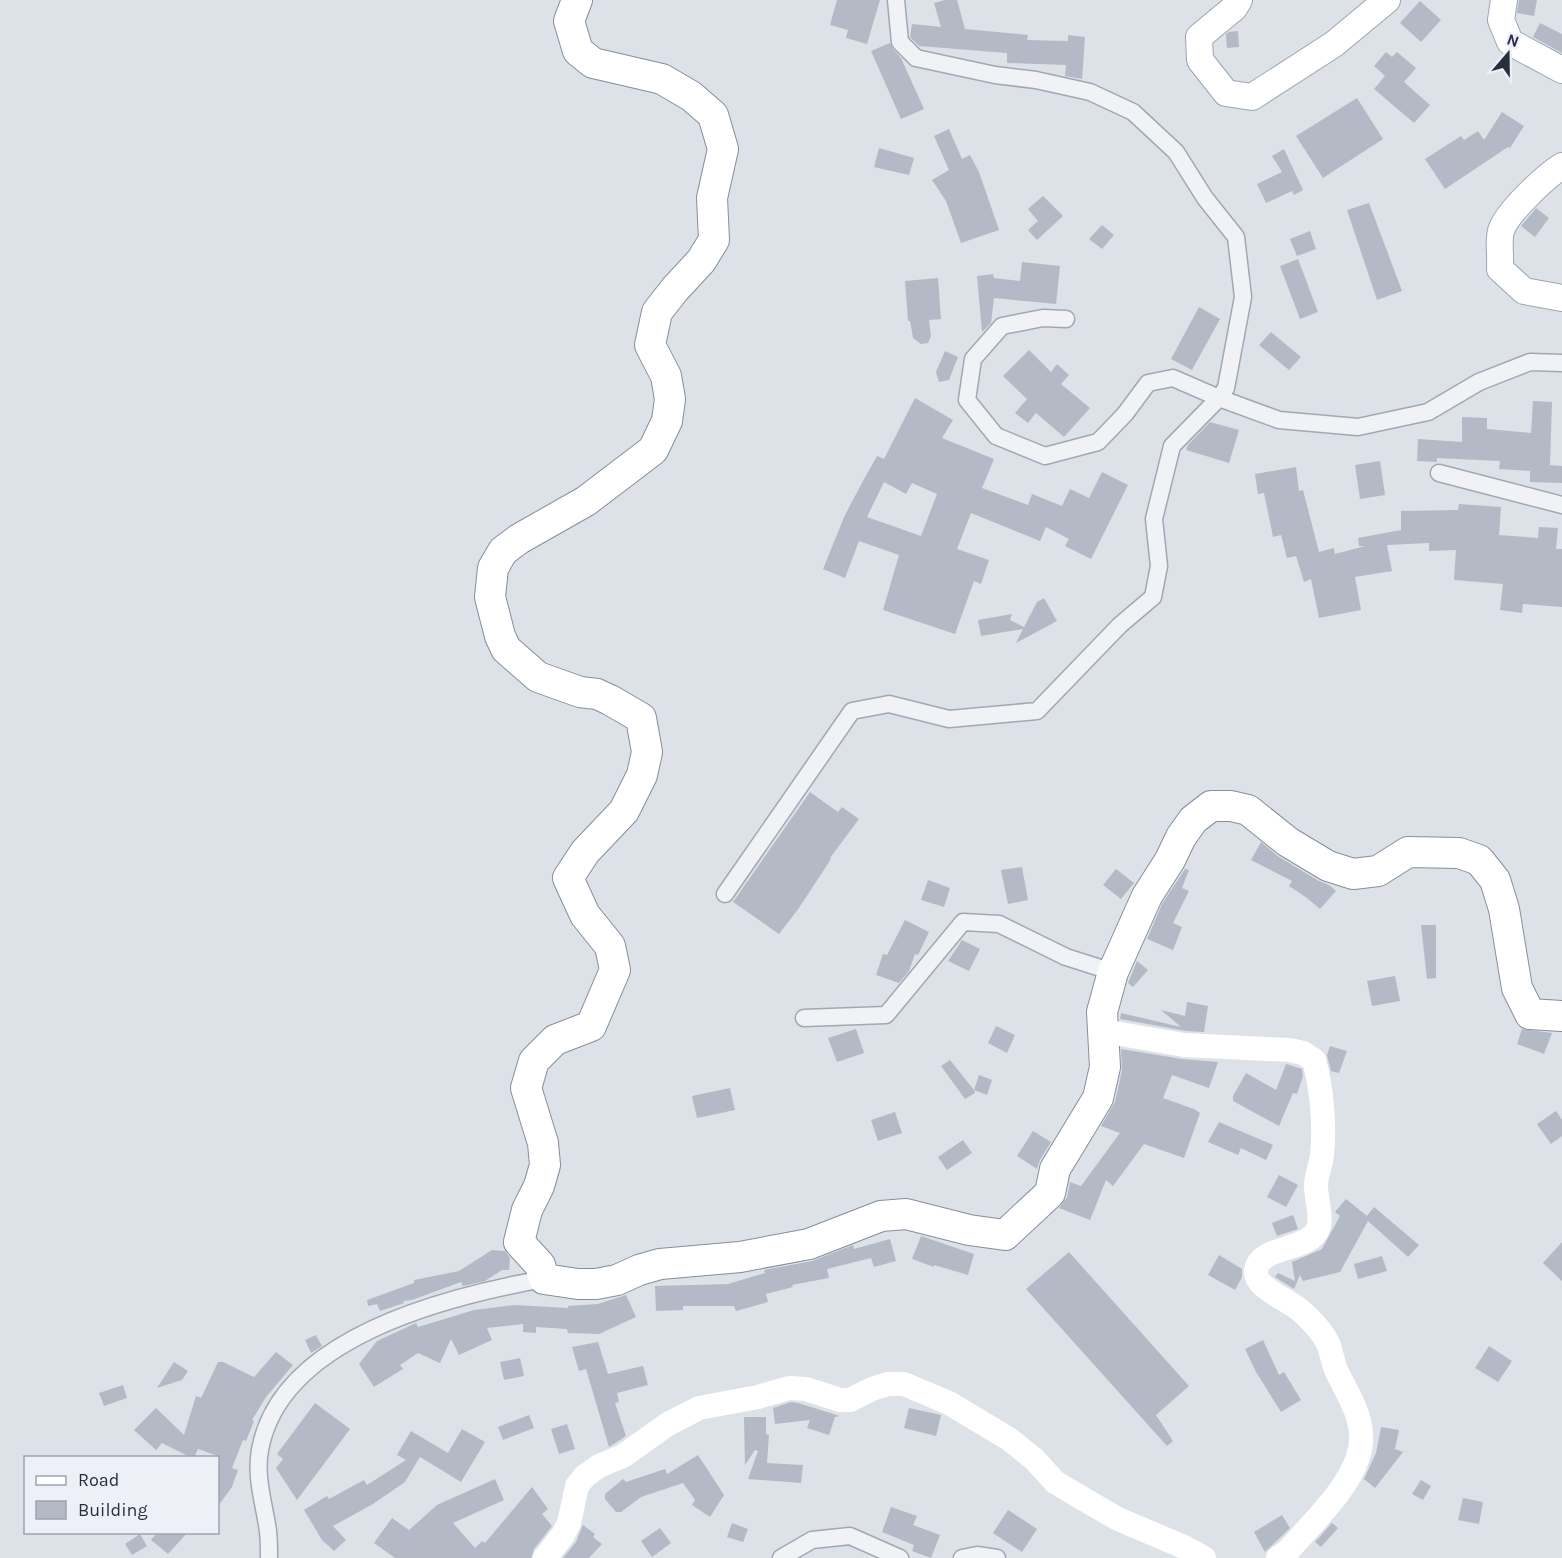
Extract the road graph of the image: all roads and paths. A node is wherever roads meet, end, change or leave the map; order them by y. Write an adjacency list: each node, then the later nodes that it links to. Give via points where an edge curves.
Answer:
1 (577, 0): 19 (highway, via 569,21 578,51 593,63 662,79 691,96 713,115 723,149 712,198 714,240 657,312 650,345 666,376 670,399 667,421 653,450 586,501 519,539 503,551 493,568 490,597 506,649 538,677 597,694 641,718 647,752 642,775 624,811 585,852 568,878 585,915 610,946 615,970 591,1026 555,1040 534,1061 526,1088 543,1143 545,1165 519,1242 540,1265)
2 (896, 0): 11 (street, via 900,42 916,58 1090,92 1133,112 1176,152 1236,237 1243,297 1226,388)
3 (1239, 0): 4 (main road, via 1199,37 1200,60 1226,93 1252,97 1334,44)
4 (1387, 0)
5 (1504, 0): 6 (main road, via 1501,20 1510,42)
6 (1562, 69)
7 (1562, 166): 8 (main road, via 1520,202 1501,230 1500,269 1524,291)
8 (1562, 298)
9 (1066, 319): 11 (street, via 1043,318 1002,327 973,359 967,400 996,436 1045,456 1098,442 1148,383 1173,378)
10 (1562, 363): 11 (street, via 1530,362 1479,382 1428,412 1358,428 1279,420)
11 (1219, 398): 14 (street, via 1172,446 1154,519 1159,566 1153,597 1120,625 1037,711 949,719 889,704 852,711)
12 (1439, 473): 13 (street)
13 (1562, 505)
14 (725, 894)
15 (1113, 972): 16 (highway, via 1147,896 1193,820 1211,806 1231,806 1248,810 1288,843 1328,866 1353,874 1378,871 1408,852 1459,853 1479,860 1495,880 1501,900 1516,988 1530,1014); 17 (street, via 1066,957 999,924 963,922 886,1015); 18 (highway, via 1102,1012)
16 (1562, 1016)
17 (804, 1018)
18 (1103, 1030): 19 (highway, via 1105,1067 1098,1098 1055,1169 1050,1193 1005,1235 906,1214 881,1215 809,1244 740,1257 660,1264 596,1284); 27 (street, via 1185,1045 1290,1050 1314,1060 1322,1116 1322,1156 1316,1184 1320,1220 1317,1232 1308,1242 1260,1260 1256,1276 1267,1289 1298,1308 1328,1343 1335,1369 1355,1406 1362,1438 1359,1456 1338,1492)
19 (544, 1279): 20 (street, via 460,1296 388,1321 325,1358 300,1378 273,1410 260,1449 258,1477)
20 (269, 1558)
21 (545, 1558): 26 (street, via 569,1523 577,1486 585,1476 699,1408 789,1388 850,1400 888,1384 904,1384 950,1403 1009,1439 1055,1482 1118,1519)
22 (780, 1558): 23 (street, via 812,1540 850,1536)
23 (900, 1558)
24 (962, 1558): 25 (street)
25 (997, 1558)
26 (1204, 1558)
27 (1278, 1558)

